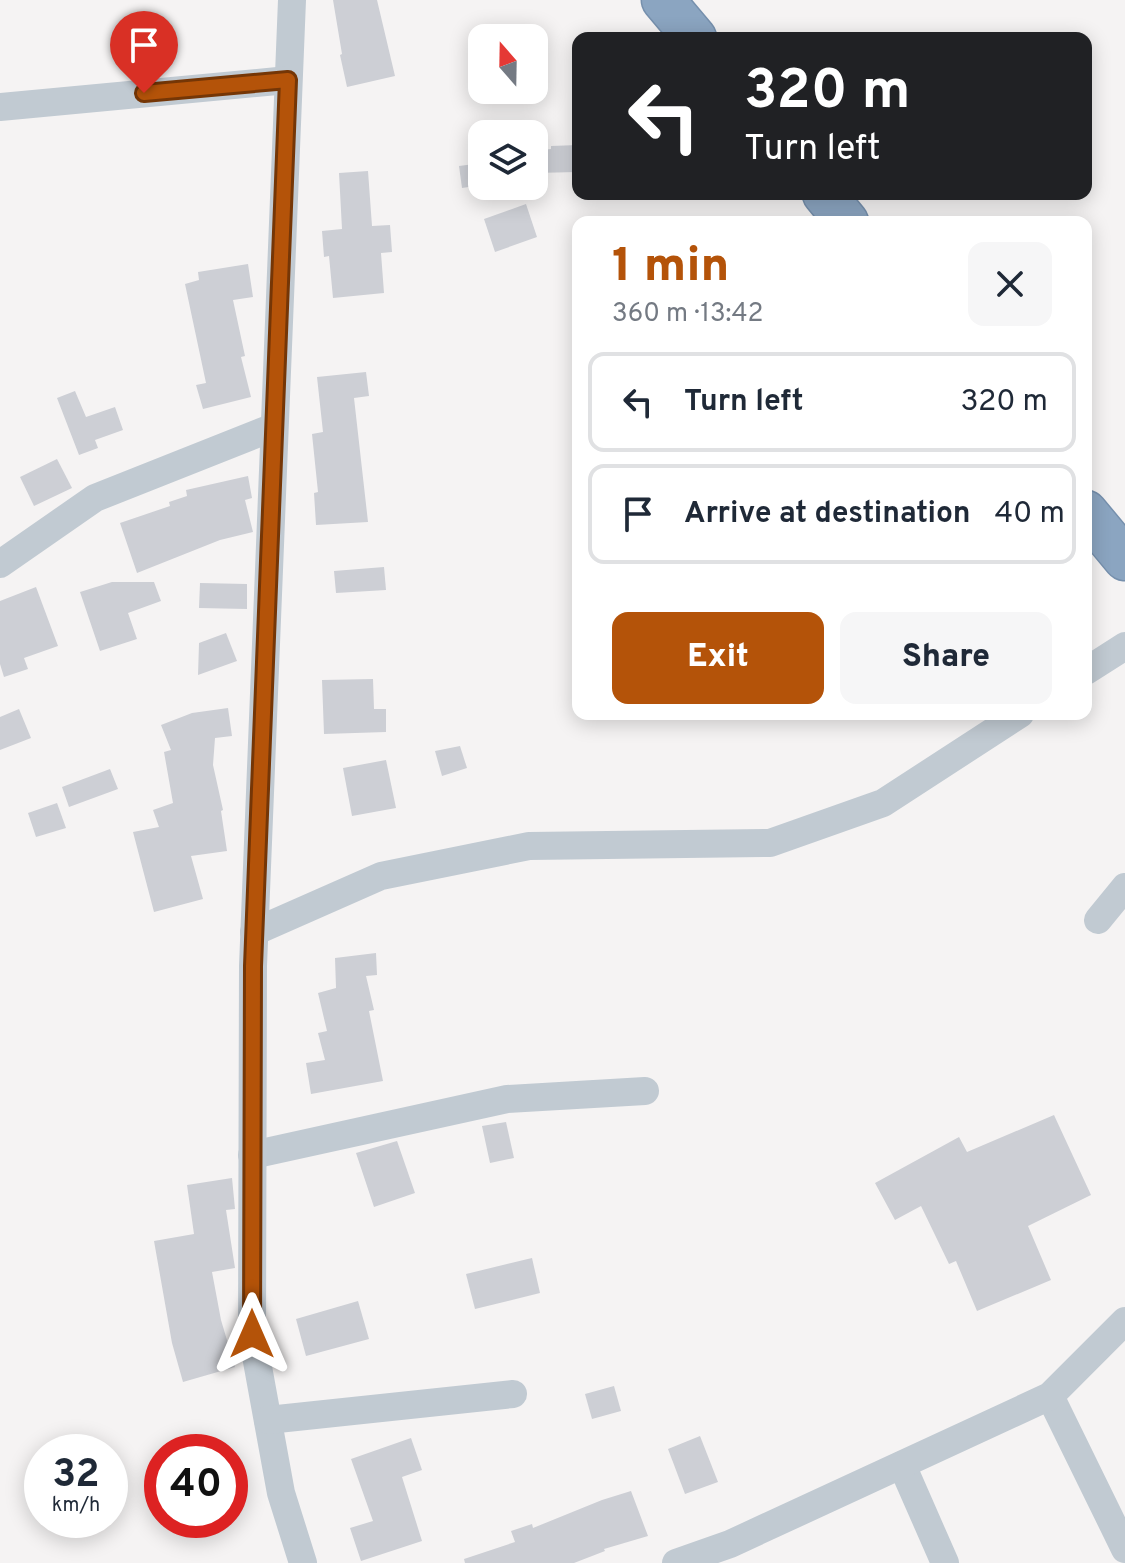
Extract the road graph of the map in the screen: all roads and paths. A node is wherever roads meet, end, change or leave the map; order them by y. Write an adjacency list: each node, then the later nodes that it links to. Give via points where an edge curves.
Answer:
1 (292, 0): 4 (street)
2 (663, 0): 3 (highway)
3 (690, 32)
4 (288, 80): 5 (street); 8 (street)
5 (0, 107)
6 (829, 200): 7 (highway)
7 (842, 216)
8 (274, 427): 11 (street, via 95,498); 17 (street)
9 (1092, 519): 10 (highway)
10 (1125, 559)
11 (0, 564)
12 (1125, 646): 13 (street)
13 (1092, 667)
14 (1011, 720): 17 (street, via 883,803 770,843 529,846 381,876)
15 (1125, 887): 16 (street)
16 (1098, 920)
17 (254, 932): 19 (street)
18 (645, 1091): 19 (street, via 507,1099)
19 (252, 1155): 23 (street, via 252,1334)
20 (1125, 1321): 22 (street)
21 (513, 1394): 23 (street)
22 (1050, 1396): 24 (street); 25 (street)
23 (268, 1420): 26 (street, via 281,1493)
24 (902, 1465): 27 (street, via 730,1544); 28 (street)
25 (1125, 1549)
26 (303, 1563)
27 (676, 1563)
28 (945, 1563)

